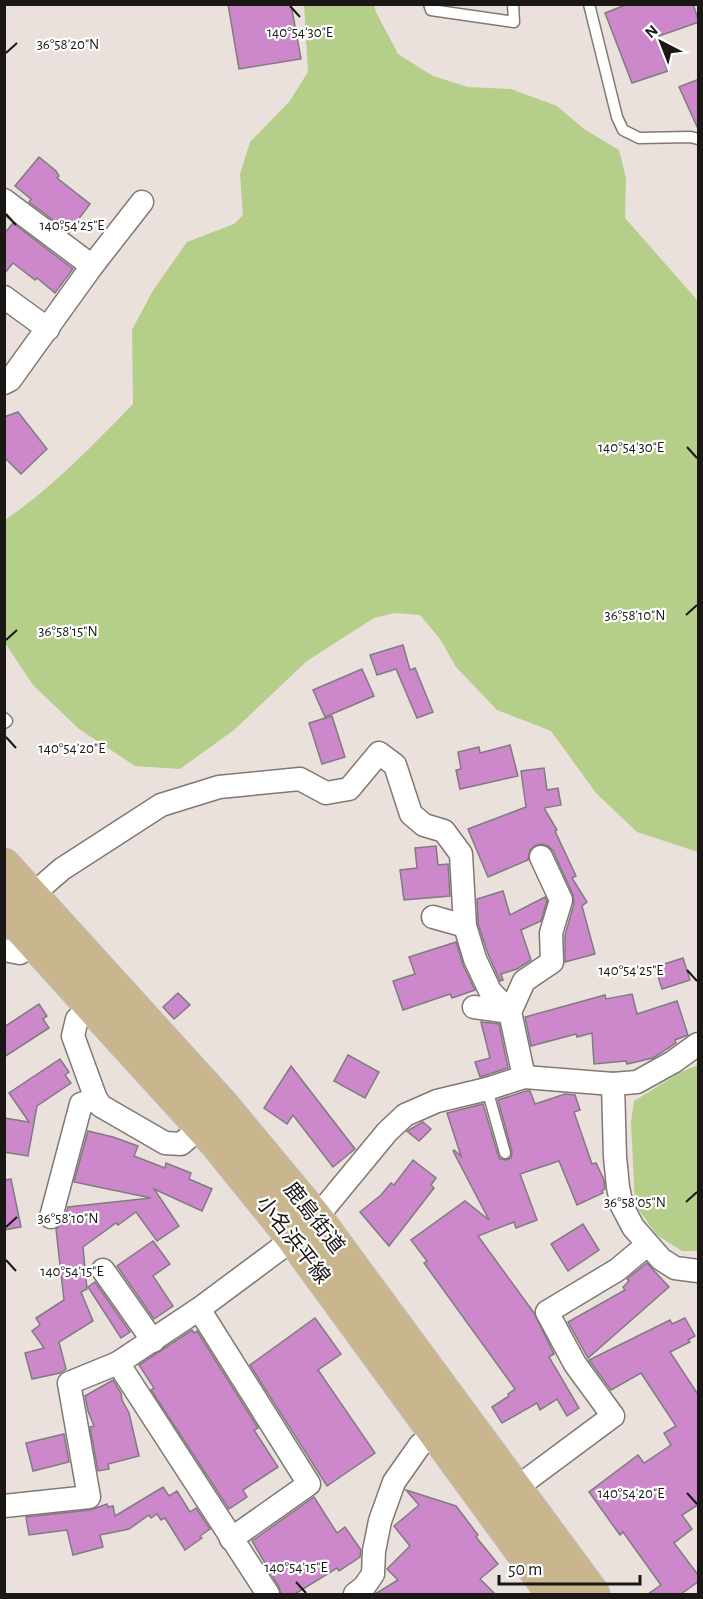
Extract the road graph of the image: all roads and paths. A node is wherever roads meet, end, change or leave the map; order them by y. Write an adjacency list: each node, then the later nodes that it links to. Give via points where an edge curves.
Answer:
1 (429, 4): 2 (lane, via 431,9 514,22)
2 (513, 4)
3 (589, 4): 4 (lane, via 623,130 639,138)
4 (699, 139)
5 (4, 200): 7 (street)
6 (142, 202): 7 (street)
7 (92, 266): 9 (street)
8 (4, 297): 9 (street)
9 (48, 329): 10 (street)
10 (4, 383)
11 (4, 718): 12 (lane)
12 (4, 723)
13 (541, 857): 21 (street, via 561,900 551,933 552,962 524,981)
14 (4, 865): 15 (main road, 鹿島街道)
15 (18, 903): 17 (street, via 62,869 161,805 219,787 300,778 326,793 350,789 379,753 395,765 411,813 424,825 444,831 461,854); 18 (main road, 鹿島街道)
16 (433, 917): 17 (street)
17 (465, 926): 21 (street, via 490,992)
18 (32, 938): 19 (main road, 鹿島街道)
19 (105, 997): 26 (street, via 77,1019 73,1036); 27 (main road, 鹿島街道)
20 (474, 1007): 21 (street)
21 (510, 1012): 23 (street)
22 (699, 1044): 24 (street, via 637,1082)
23 (524, 1077): 24 (street); 25 (street)
24 (613, 1084): 31 (street, via 622,1206)
25 (487, 1089): 28 (lane); 30 (street, via 437,1101 405,1115)
26 (96, 1099): 27 (street, via 101,1106 165,1143 181,1144); 29 (street, via 81,1104)
27 (212, 1116): 30 (main road, 鹿島街道)
28 (504, 1153)
29 (51, 1217)
30 (305, 1228): 34 (street); 37 (main road, 鹿島街道)
31 (647, 1245): 33 (street, via 675,1268); 38 (street, via 616,1270 547,1312 575,1364 613,1416)
32 (104, 1270): 35 (street)
33 (699, 1270)
34 (199, 1309): 35 (street); 40 (street, via 309,1484)
35 (153, 1341): 36 (street)
36 (118, 1363): 39 (street, via 69,1383 89,1497); 40 (street)
37 (448, 1423): 38 (main road, 鹿島街道); 42 (street, via 420,1445 394,1482 380,1521 373,1574); 43 (main road)
38 (516, 1488): 44 (main road, 鹿島街道)
39 (4, 1506)
40 (231, 1539): 41 (street)
41 (268, 1594)
42 (355, 1594)
43 (553, 1594)
44 (593, 1594)

